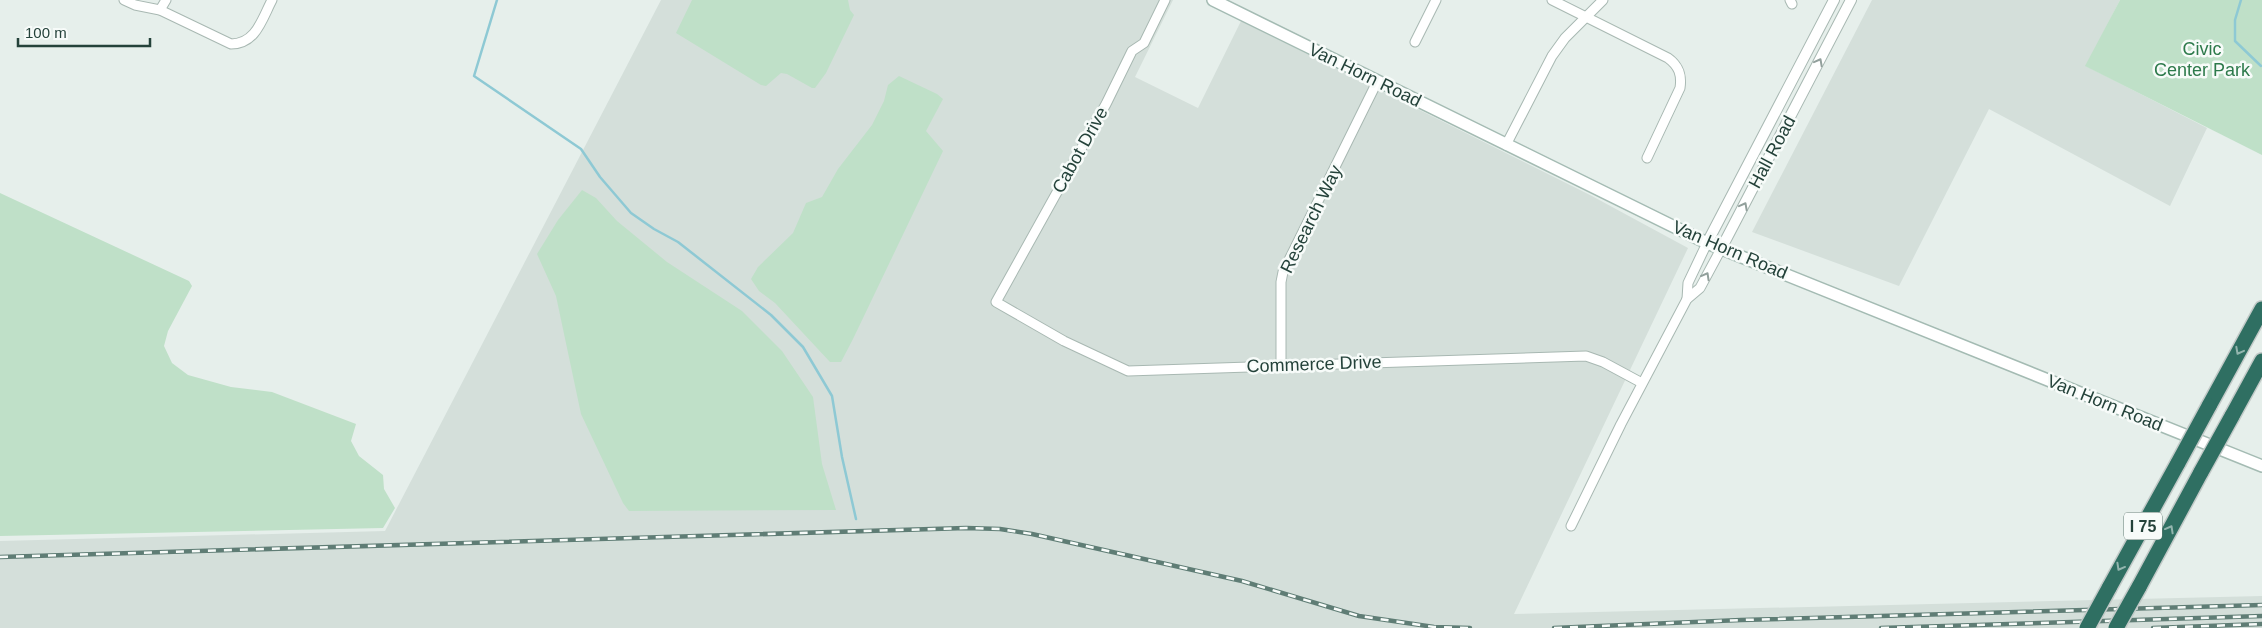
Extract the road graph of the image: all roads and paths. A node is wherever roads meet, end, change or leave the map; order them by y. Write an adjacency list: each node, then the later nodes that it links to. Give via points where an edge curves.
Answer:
1 (124, 0): 11 (street)
2 (166, 0): 11 (street)
3 (272, 0): 11 (street, via 254,35 238,44 226,43)
4 (1165, 0): 20 (street, Cabot Drive, via 1144,43 1132,51)
5 (1213, 0): 14 (main road, Van Horn Road)
6 (1436, 0): 13 (street)
7 (1552, 0): 12 (street)
8 (1603, 0): 12 (street)
9 (1834, 0): 17 (street, Hall Road)
10 (1851, 0): 18 (street, Hall Road, one-way to 10)
11 (160, 10)
12 (1586, 17): 15 (street, via 1552,56); 16 (street, via 1674,62 1681,77 1680,88)
13 (1415, 42)
14 (1378, 82): 15 (main road, Van Horn Road); 23 (street, Research Way, via 1283,272)
15 (1506, 145): 17 (main road, Van Horn Road)
16 (1647, 158)
17 (1707, 243): 18 (main road, Van Horn Road); 19 (street, Hall Road, via 1688,284)
18 (1721, 249): 19 (street, Hall Road, one-way to 18, via 1700,288); 25 (main road, Van Horn Road)
19 (1687, 299): 24 (street, Hall Road)
20 (996, 302): 23 (street, Commerce Drive, via 1064,341 1128,371)
21 (2262, 308): 27 (highway, I 75, one-way to 27, bridge)
22 (2262, 361): 28 (highway, I 75, one-way to 22, bridge)
23 (1281, 364): 24 (street, Commerce Drive, via 1586,356)
24 (1642, 384): 26 (street, Hall Road)
25 (2262, 466)
26 (1571, 526)
27 (2087, 628)
28 (2116, 628)

